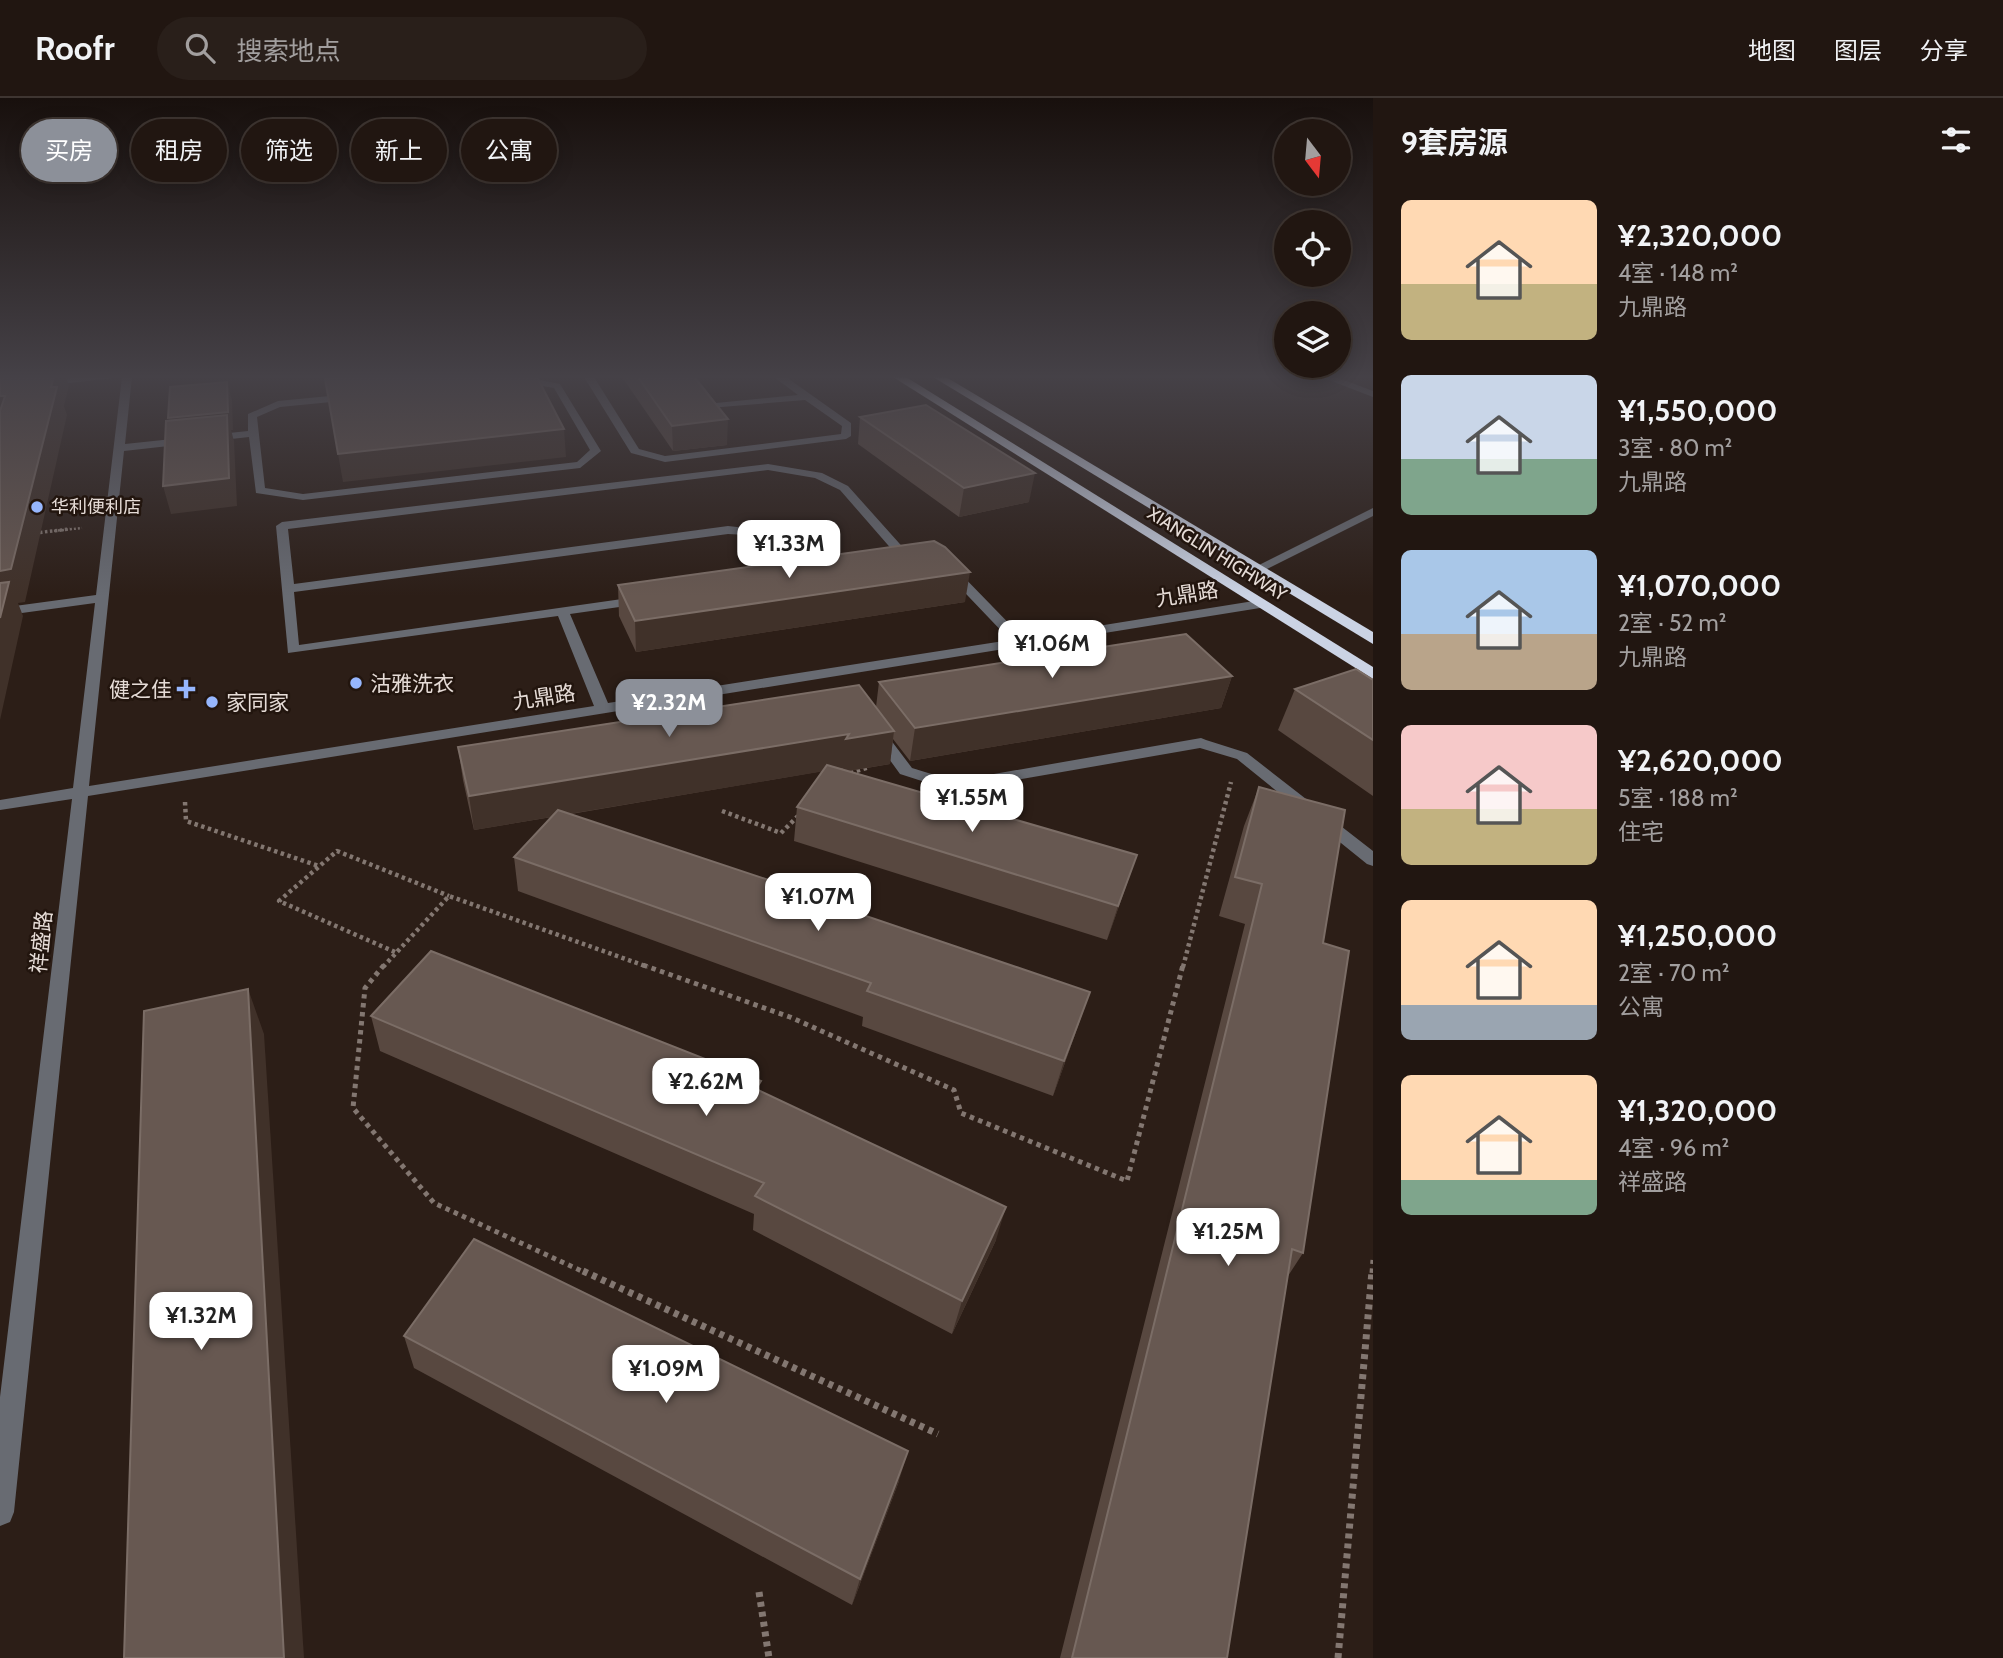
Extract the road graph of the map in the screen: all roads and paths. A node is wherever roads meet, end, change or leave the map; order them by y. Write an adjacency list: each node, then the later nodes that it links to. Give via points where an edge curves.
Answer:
1 (119, 449): 9 (street, 祥盛路)
2 (256, 450): 3 (street, via 260,491 303,497 580,465)
3 (595, 450)
4 (634, 450): 5 (street, via 665,458)
5 (732, 450)
6 (1014, 450): 17 (highway, XIANGLIN HIGHWAY)
7 (1059, 450): 12 (highway, XIANGLIN HIGHWAY)
8 (1373, 511): 12 (street)
9 (110, 525): 10 (path); 16 (street, 祥盛路)
10 (27, 534)
11 (906, 557): 13 (street, via 910,562); 14 (street, via 844,488 818,475 768,467 282,526); 21 (street, via 932,563 965,583)
12 (1257, 569): 15 (highway, XIANGLIN HIGHWAY)
13 (786, 580): 14 (street, via 751,532 728,530); 18 (street)
14 (288, 589): 18 (street, via 293,650)
15 (1301, 596): 17 (highway); 20 (highway, XIANGLIN HIGHWAY)
16 (102, 598): 19 (street); 29 (street, 祥盛路)
17 (1260, 604): 21 (street, 九鼎路); 22 (highway, XIANGLIN HIGHWAY)
18 (562, 611): 23 (street)
19 (0, 612)
20 (1373, 639)
21 (1020, 642): 23 (street, 九鼎路, via 837,677)
22 (1373, 674)
23 (603, 709): 26 (street, 九鼎路)
24 (873, 726): 25 (street)
25 (896, 757): 27 (path); 33 (street, via 906,771 953,786 1200,743 1242,756)
26 (185, 776): 29 (street, 九鼎路); 34 (path, via 186,821)
27 (839, 777)
28 (1232, 778): 35 (path, via 1127,1181 961,1113 954,1090 790,1017)
29 (80, 792): 30 (street, 九鼎路); 39 (street, 祥盛路)
30 (0, 805)
31 (722, 811): 32 (path, via 780,833)
32 (800, 814)
33 (1373, 860)
34 (320, 866): 35 (path, via 337,851); 36 (path, via 279,901)
35 (449, 896): 36 (path)
36 (395, 952): 38 (path, via 365,988 353,1108 434,1203)
37 (1373, 1260): 42 (path)
38 (938, 1434)
39 (0, 1512)
40 (759, 1592): 41 (path)
41 (769, 1658)
42 (1338, 1658)

